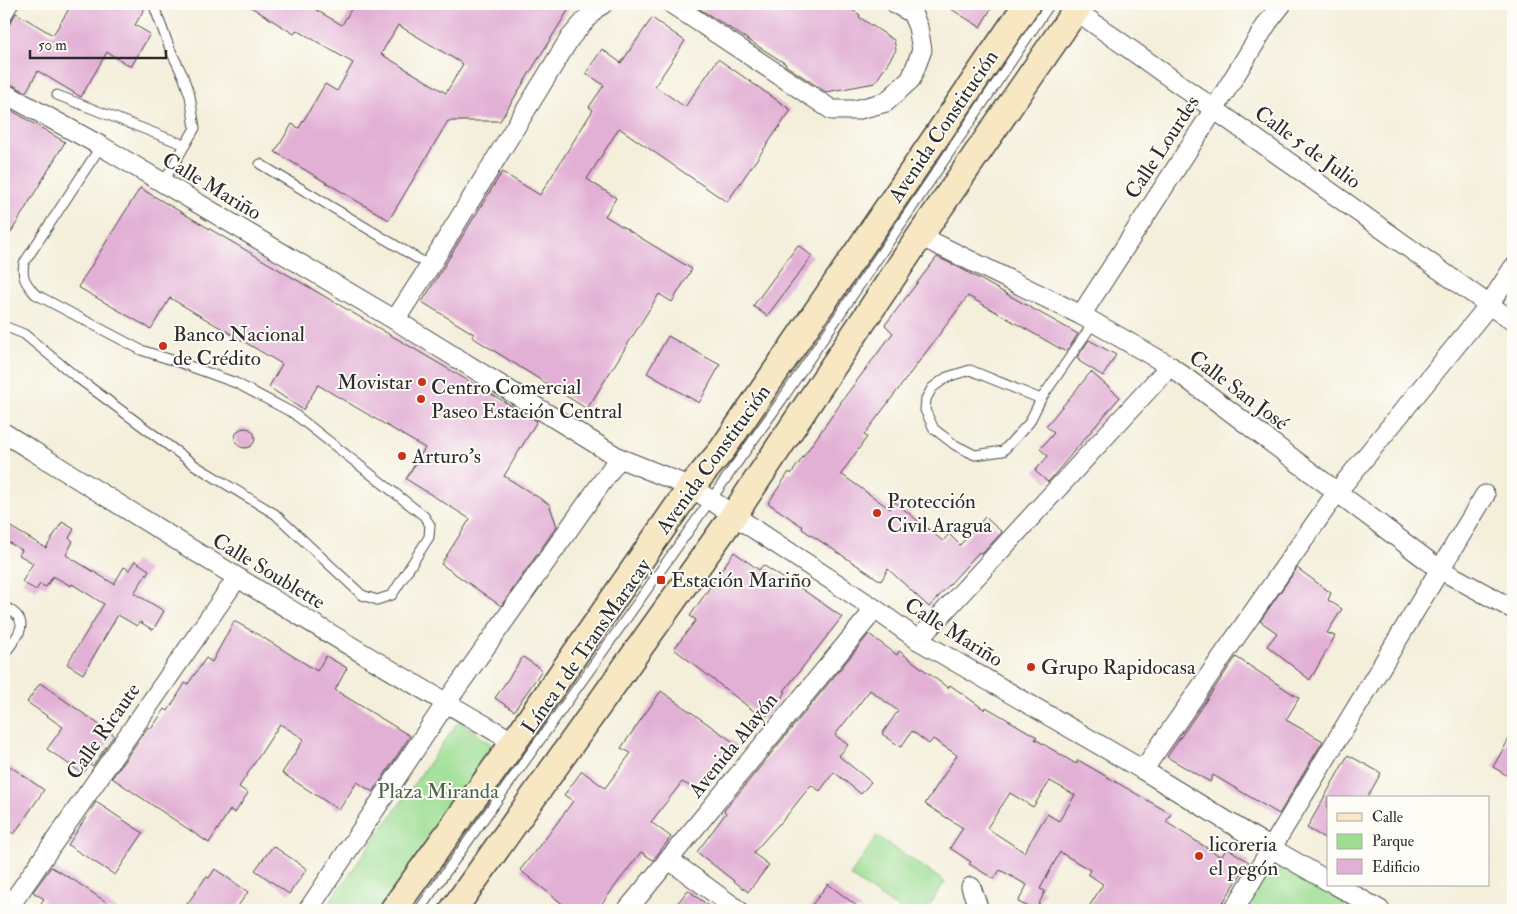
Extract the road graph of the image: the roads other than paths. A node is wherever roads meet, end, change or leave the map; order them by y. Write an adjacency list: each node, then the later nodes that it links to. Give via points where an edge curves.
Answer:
1 (14, 4): 10 (lane)
2 (155, 4): 14 (lane, via 190,96 195,128)
3 (603, 4): 19 (street, via 595,8 570,38)
4 (672, 4): 5 (street, via 832,110 856,110 886,102 911,79 922,50 918,27 912,14)
5 (896, 4)
6 (1027, 4): 31 (street, Avenida Constitución, via 722,450)
7 (1050, 4): 31 (lane, Línea 1 de TransMaracay, via 781,400)
8 (1282, 4): 13 (street, Calle Lourdes)
9 (1078, 7): 13 (street, Calle 5 de Julio); 18 (street, Avenida Constitución)
10 (4, 21)
11 (4, 93): 15 (street, Calle Mariño)
12 (57, 95): 14 (lane)
13 (1214, 108): 21 (street, Calle 5 de Julio); 22 (street, Calle Lourdes)
14 (185, 145): 17 (lane)
15 (101, 146): 17 (street, Calle Mariño); 25 (lane, via 24,263 22,271 26,284 36,294 141,350 236,383 293,413 424,516 430,525 429,537 392,595 377,600 362,595 275,514 196,466 24,334)
16 (260, 164): 19 (lane)
17 (163, 183): 23 (street, Calle Mariño)
18 (920, 236): 22 (street, Calle San José); 33 (street, Avenida Constitución)
19 (430, 266): 23 (street)
20 (1513, 268): 21 (street)
21 (1489, 305): 24 (street, Calle 5 de Julio); 30 (street)
22 (1087, 318): 26 (street, Calle San José); 27 (lane)
23 (395, 320): 29 (street, Calle Mariño)
24 (1513, 322)
25 (4, 326)
26 (1170, 366): 30 (street, Calle San José); 39 (street)
27 (1040, 399): 27 (lane, via 1028,423 1003,451 975,455 934,429 925,410 932,388 947,377 970,370)
28 (4, 433): 35 (street, Calle Soublette)
29 (620, 458): 31 (street, Calle Mariño); 41 (street)
30 (1337, 492): 34 (street, Calle San José); 43 (street)
31 (701, 494): 33 (street, Calle Mariño); 42 (street, Avenida Constitución); 52 (lane, Línea 1 de TransMaracay)
32 (1485, 495): 34 (street)
33 (733, 516): 37 (street, Calle Mariño); 53 (street, Avenida Constitución)
34 (1439, 569): 38 (street, Calle San José); 44 (street)
35 (237, 578): 41 (street, Calle Soublette); 49 (street, Calle Ricaute)
36 (4, 606): 40 (lane, via 18,616 22,628)
37 (875, 609): 39 (street, Calle Mariño); 45 (street, Avenida Alayón)
38 (1513, 609)
39 (918, 640): 43 (street, Calle Mariño)
40 (4, 655)
41 (446, 703): 42 (street, Calle Soublette); 50 (street)
42 (514, 742): 51 (street, Avenida Constitución)
43 (1143, 770): 44 (street, Calle Mariño)
44 (1271, 848): 46 (street, Calle Mariño); 57 (street)
45 (668, 859): 54 (street, Avenida Alayón); 55 (street)
46 (1327, 880)
47 (1338, 886): 58 (street)
48 (971, 887): 56 (street)
49 (7, 910)
50 (308, 910)
51 (393, 910)
52 (419, 910)
53 (453, 910)
54 (626, 910)
55 (738, 910)
56 (979, 910)
57 (1234, 910)
58 (1380, 910)

